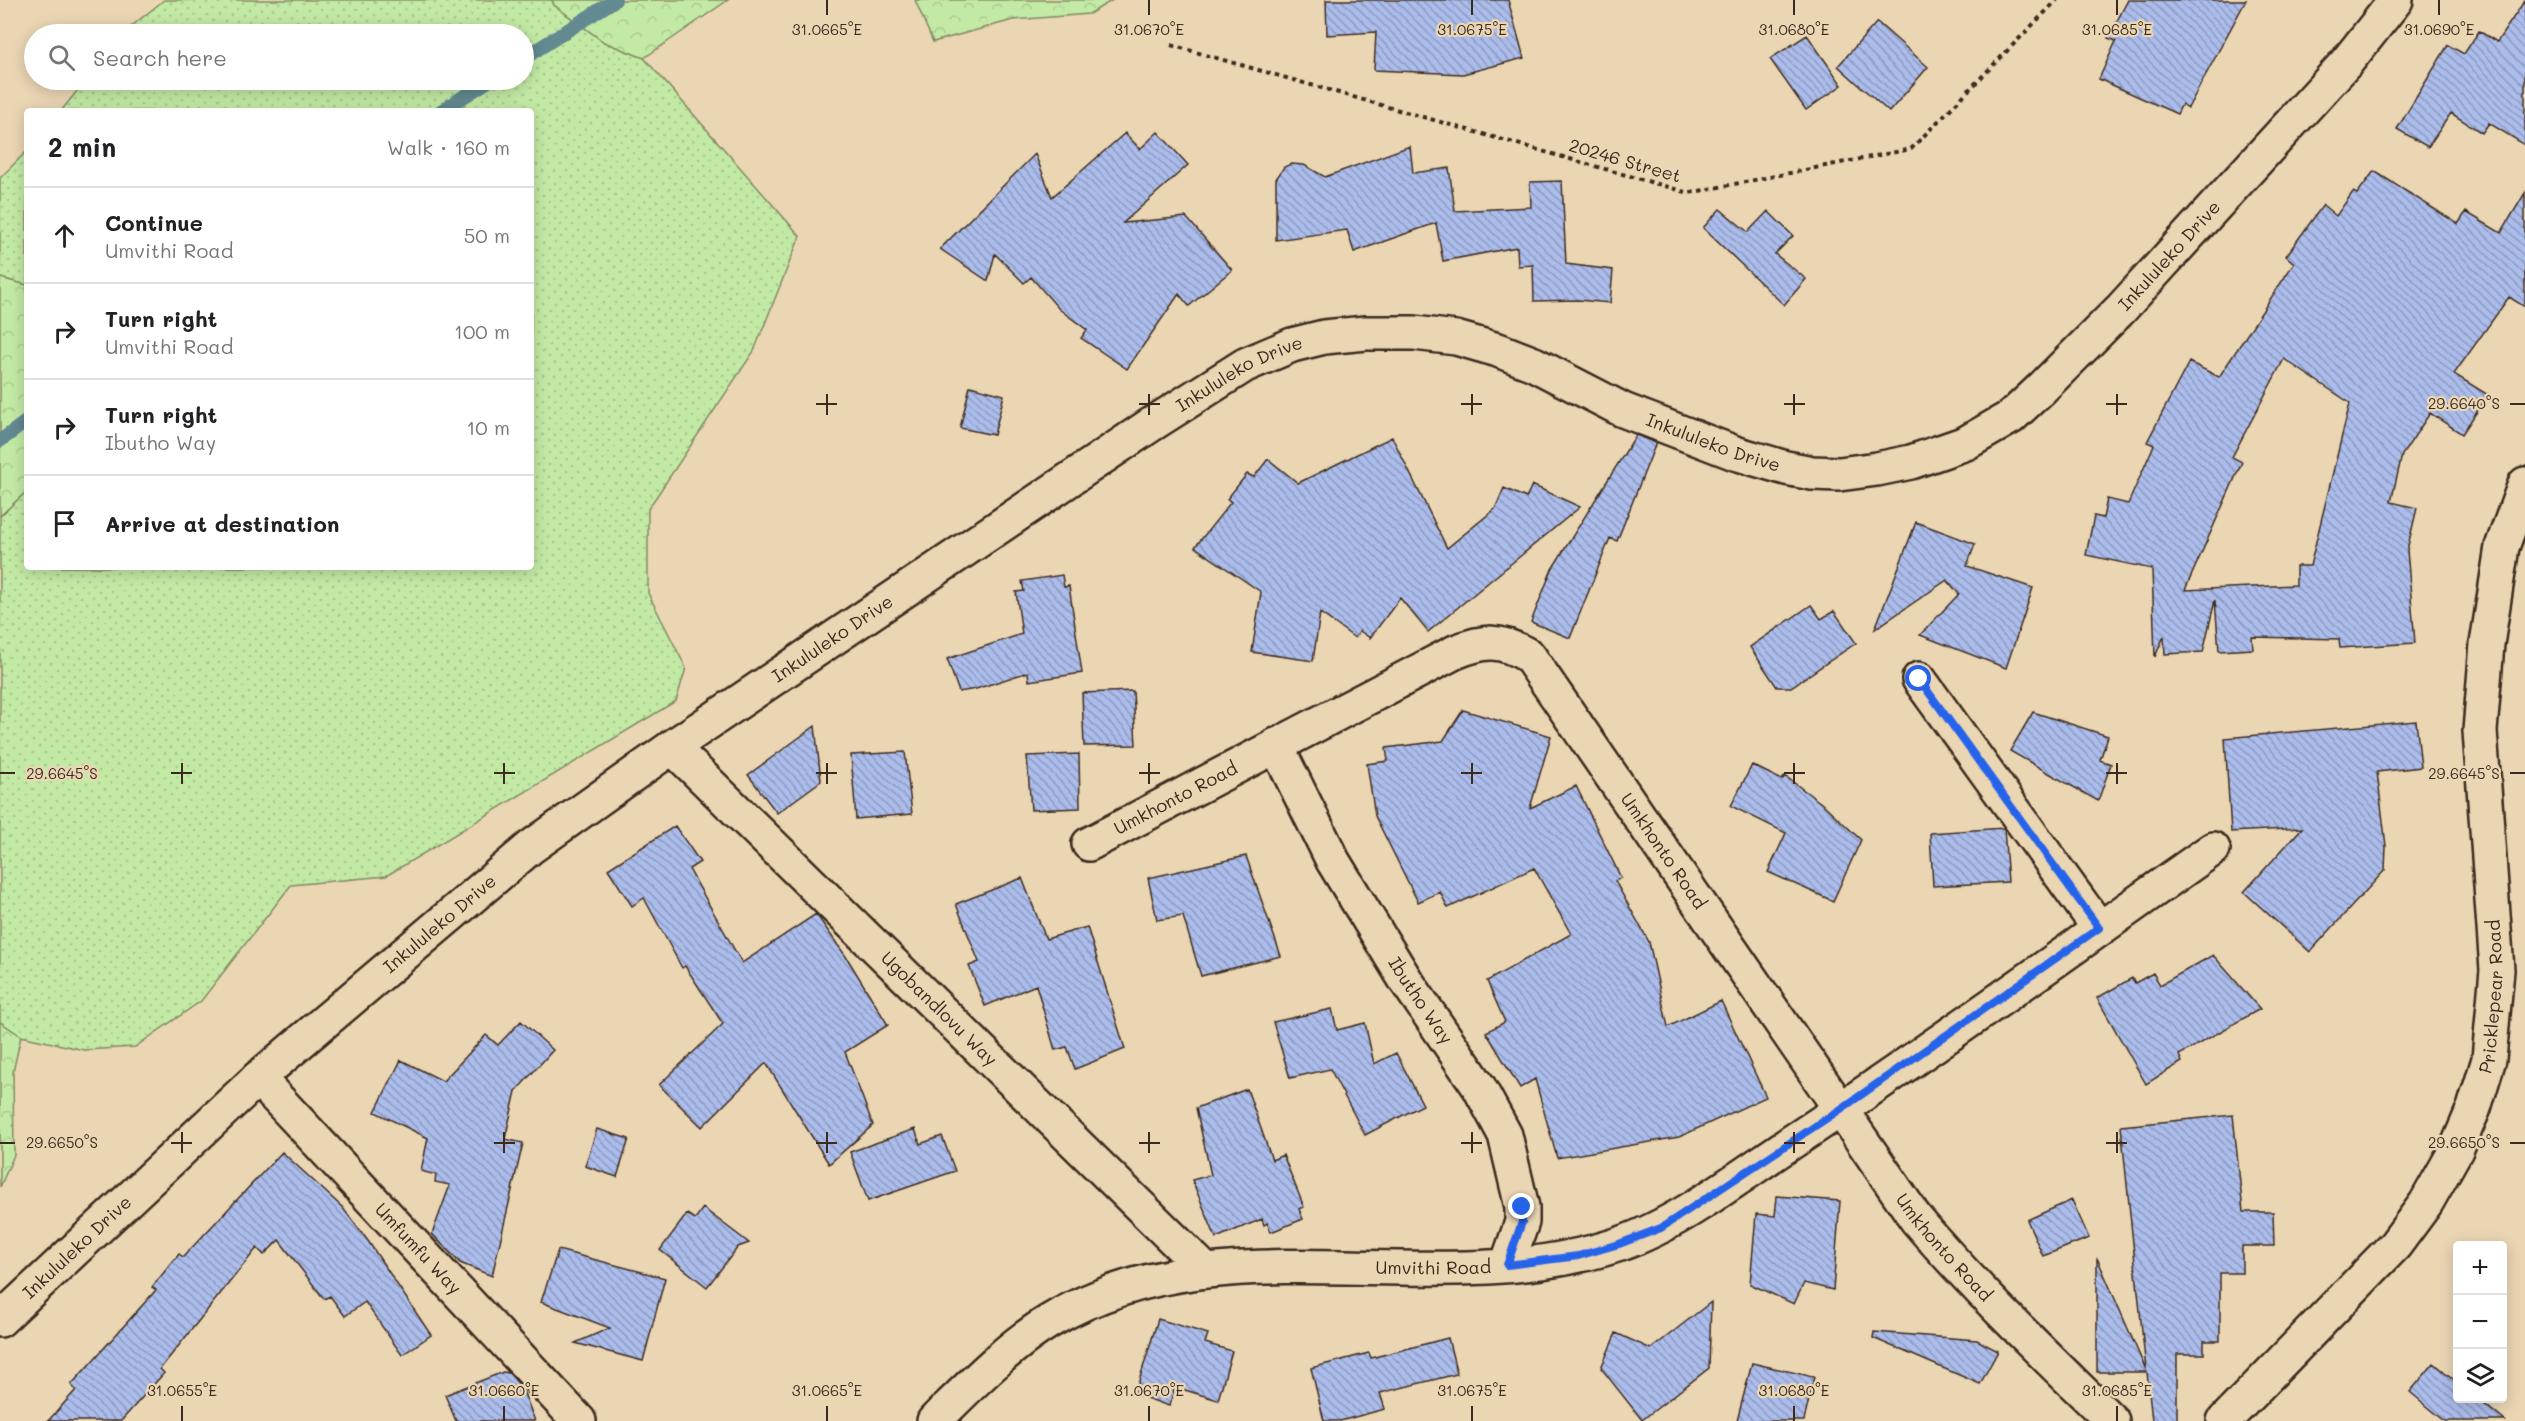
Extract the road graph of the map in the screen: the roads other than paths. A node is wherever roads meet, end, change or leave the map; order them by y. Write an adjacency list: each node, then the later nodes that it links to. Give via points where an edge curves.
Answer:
1 (2396, 0): 5 (street, Inkululeko Drive, via 2346,63 2121,309 2011,417 1966,443 1877,469 1812,473 1735,453 1623,410 1525,361 1467,341 1414,333 1324,337 1292,345 1245,365)
2 (2525, 484): 17 (street, Pricklepear Road, via 2502,547 2487,644 2480,731 2497,970 2489,1059 2474,1108 2426,1203 2395,1245)
3 (1919, 679): 8 (street)
4 (1276, 745): 6 (street, Umkhonto Road); 10 (street, Umkhonto Road, via 1478,643 1505,645 1529,656); 11 (street, Ibutho Way, via 1333,861 1405,979 1479,1087 1505,1135 1522,1207 1522,1222)
5 (672, 747): 9 (street, Inkululeko Drive, via 531,847); 12 (street, Ugobandlovu Way)
6 (1089, 844)
7 (2213, 849): 8 (street, Umvithi Road)
8 (2099, 928): 10 (street, Umvithi Road)
9 (258, 1078): 13 (street, Inkululeko Drive); 14 (street, Umfumfu Way)
10 (1841, 1109): 11 (street, Umvithi Road, via 1661,1228 1578,1256); 16 (street, Umkhonto Road, via 1916,1219 1954,1264)
11 (1507, 1265): 12 (street, Umvithi Road)
12 (1205, 1270): 15 (street, Umvithi Road, via 1142,1282 1094,1298 1048,1322 989,1368)
13 (0, 1320)
14 (579, 1421)
15 (934, 1421)
16 (2112, 1421)
17 (2224, 1421)

